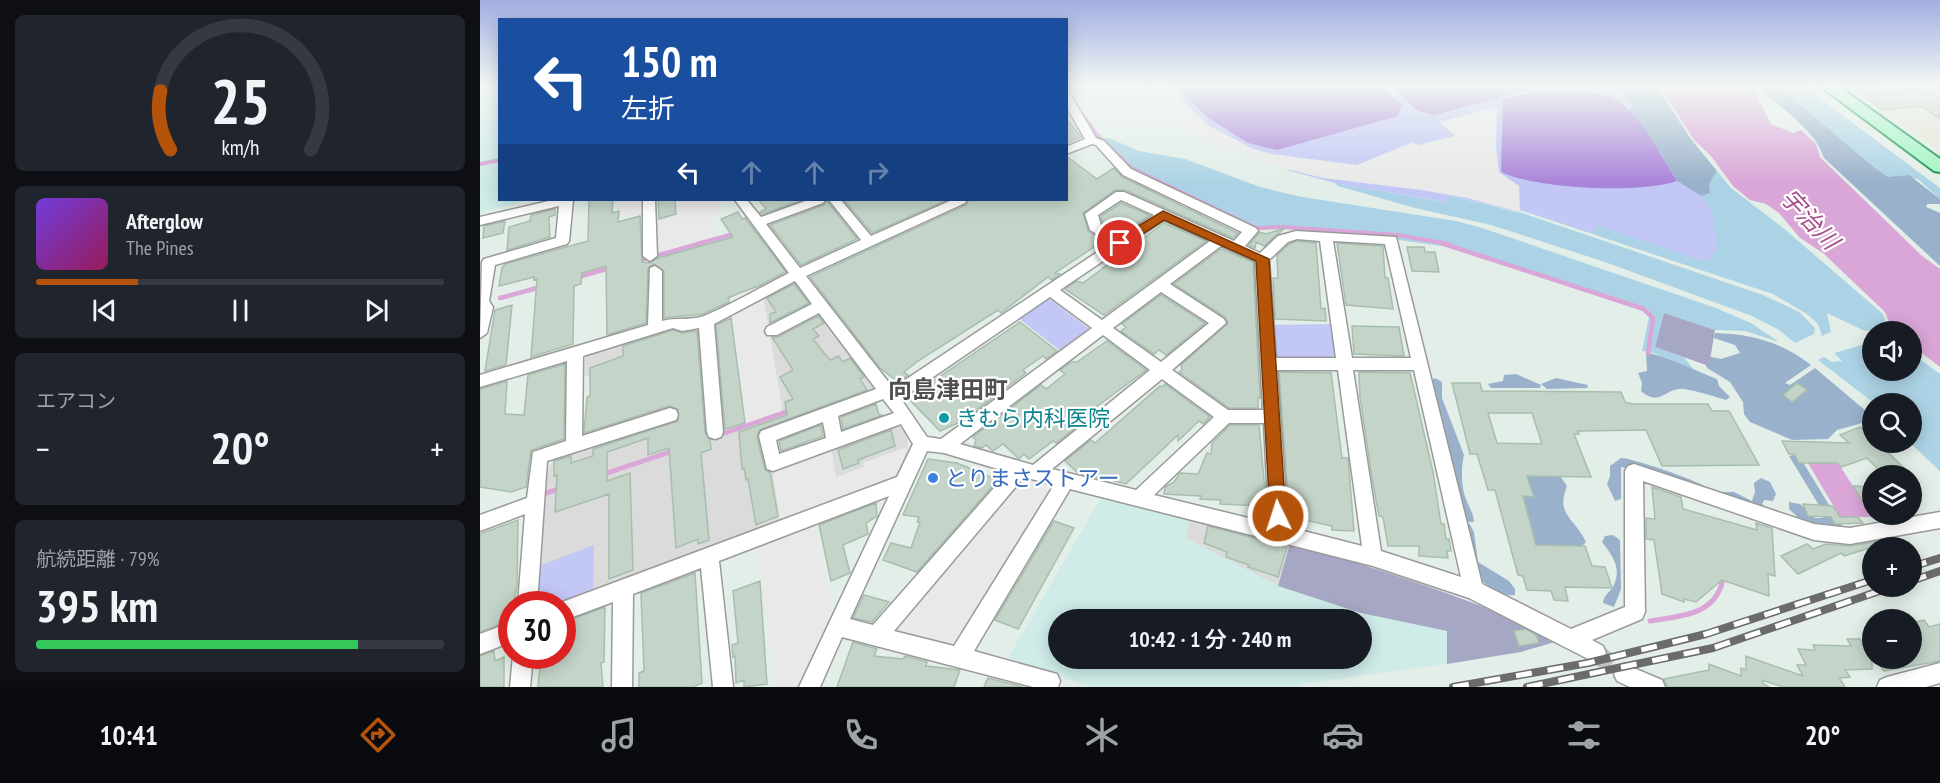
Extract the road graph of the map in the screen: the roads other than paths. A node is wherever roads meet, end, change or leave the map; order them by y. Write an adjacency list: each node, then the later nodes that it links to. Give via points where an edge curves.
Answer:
1 (1079, 118): 4 (street)
2 (1872, 118): 7 (main road)
3 (1885, 118): 6 (main road)
4 (1092, 140): 5 (street); 22 (street, via 1100,143 1127,171 1251,231)
5 (1068, 151)
6 (1940, 157)
7 (1940, 167)
8 (563, 201): 16 (street)
9 (567, 201): 34 (street, via 562,241 489,262)
10 (649, 201): 23 (street)
11 (742, 201): 17 (street)
12 (816, 201): 17 (street)
13 (836, 201): 20 (street)
14 (959, 201): 20 (street)
15 (1163, 215): 19 (street); 21 (street); 21 (street, via 1120,195 1091,214 1095,227)
16 (480, 220)
17 (759, 222): 26 (street)
18 (1326, 236): 24 (street, via 1296,235 1283,239); 37 (street); 38 (street, via 1391,240)
19 (1220, 240): 22 (street); 27 (street)
20 (869, 242): 26 (street)
21 (1120, 243): 28 (street)
22 (1236, 247): 24 (street)
23 (650, 256)
24 (1262, 259): 36 (street)
25 (655, 271): 31 (street)
26 (796, 275): 29 (street); 30 (street)
27 (1161, 285): 32 (street); 39 (street, via 1219,323)
28 (1050, 290): 32 (street); 41 (street)
29 (820, 306): 33 (street); 41 (street)
30 (705, 321): 31 (street); 47 (street)
31 (655, 328): 35 (street)
32 (1102, 330): 39 (street); 50 (street)
33 (772, 331)
34 (480, 333)
35 (575, 352): 40 (street); 51 (street)
36 (1268, 364): 37 (street); 46 (street)
37 (1345, 364): 38 (street); 61 (street)
38 (1420, 364): 63 (street)
39 (1162, 372): 45 (street); 52 (street)
40 (480, 381)
41 (889, 395): 42 (street); 44 (street)
42 (829, 413): 48 (street); 48 (street, via 767,436 773,464)
43 (670, 415): 51 (street)
44 (905, 416): 48 (street); 49 (street)
45 (1225, 416): 46 (street); 55 (street)
46 (1272, 417): 59 (street)
47 (716, 432)
48 (834, 442)
49 (922, 443): 50 (street); 54 (street)
50 (944, 446): 52 (street)
51 (574, 447): 56 (street, via 539,458)
52 (1029, 471): 53 (street); 67 (street)
53 (1066, 480): 55 (street); 72 (street)
54 (902, 483): 60 (street); 66 (street)
55 (1140, 497): 59 (street)
56 (535, 503): 58 (street); 64 (street)
57 (1940, 520): 69 (street, via 1850,536 1815,532 1634,471 1635,612)
58 (480, 523)
59 (1279, 531): 61 (street)
60 (709, 557): 62 (street); 79 (street)
61 (1373, 557): 63 (street)
62 (623, 588): 65 (street); 78 (street)
63 (1474, 590): 69 (street)
64 (528, 591)
65 (576, 606)
66 (838, 626): 67 (street); 80 (street)
67 (878, 634): 72 (street)
68 (498, 637): 70 (street)
69 (1572, 639): 71 (street)
70 (480, 644)
71 (1596, 652)
72 (960, 656): 76 (street)
73 (522, 669): 77 (street)
74 (1940, 673): 82 (street)
75 (1624, 674): 81 (street)
76 (1050, 681)
77 (520, 687)
78 (622, 687)
79 (723, 687)
80 (809, 687)
81 (1654, 687)
82 (1887, 687)

